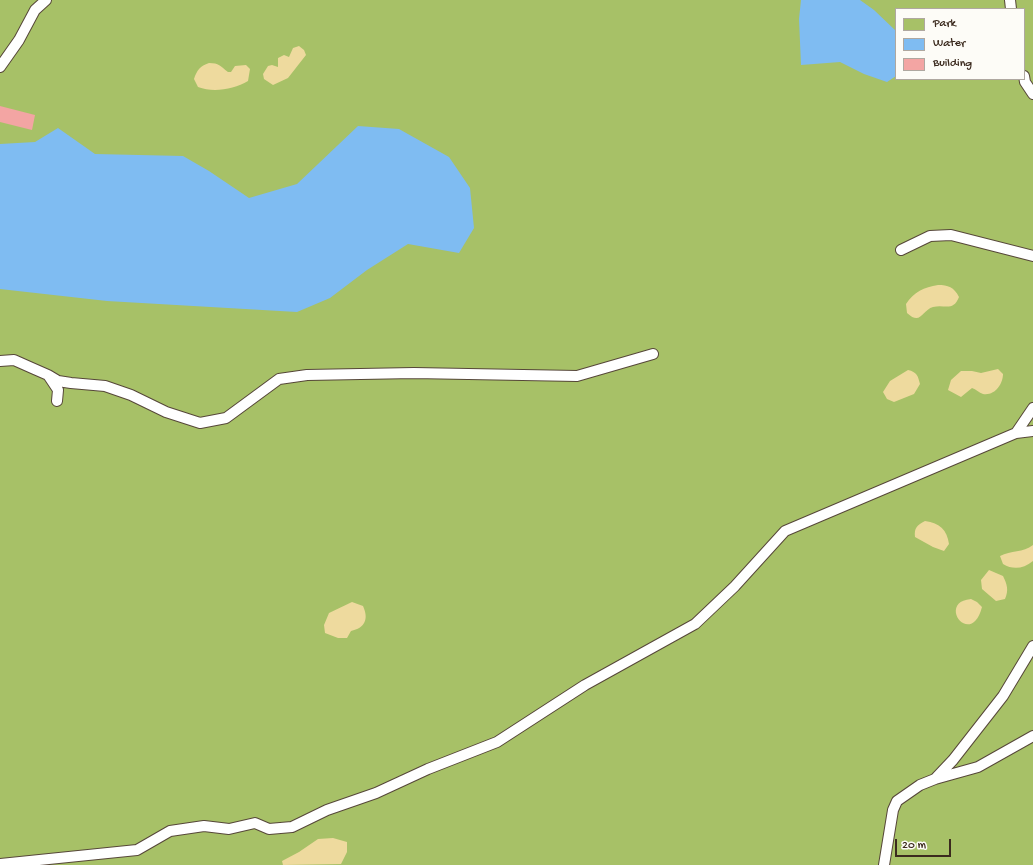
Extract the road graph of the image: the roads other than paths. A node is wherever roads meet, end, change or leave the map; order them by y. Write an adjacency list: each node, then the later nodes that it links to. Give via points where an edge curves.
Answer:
1 (46, 0): 2 (lane, via 34,10 19,40)
2 (0, 67)
3 (1025, 80): 4 (lane)
4 (1033, 94)
5 (901, 250): 6 (lane, via 930,236 951,235)
6 (1033, 256)
7 (653, 354): 10 (lane, via 577,376 414,373 307,375 279,379 226,418 200,423 166,412 105,386)
8 (0, 361): 9 (lane, via 14,360)
9 (48, 376): 10 (lane); 11 (lane)
10 (71, 383): 11 (lane, via 63,385)
11 (58, 390): 12 (lane)
12 (57, 401)
13 (1033, 408): 15 (lane)
14 (1033, 431): 15 (lane)
15 (1016, 432): 19 (lane, via 785,531 695,624 585,685 497,742 428,768 376,793 326,810 292,827 269,829 254,823 229,829 204,826 170,831 137,850)
16 (1033, 646): 18 (lane, via 1003,696)
17 (1033, 736): 18 (lane, via 978,767)
18 (936, 779): 20 (lane, via 920,785 897,801 893,810)
19 (0, 864)
20 (884, 865)

